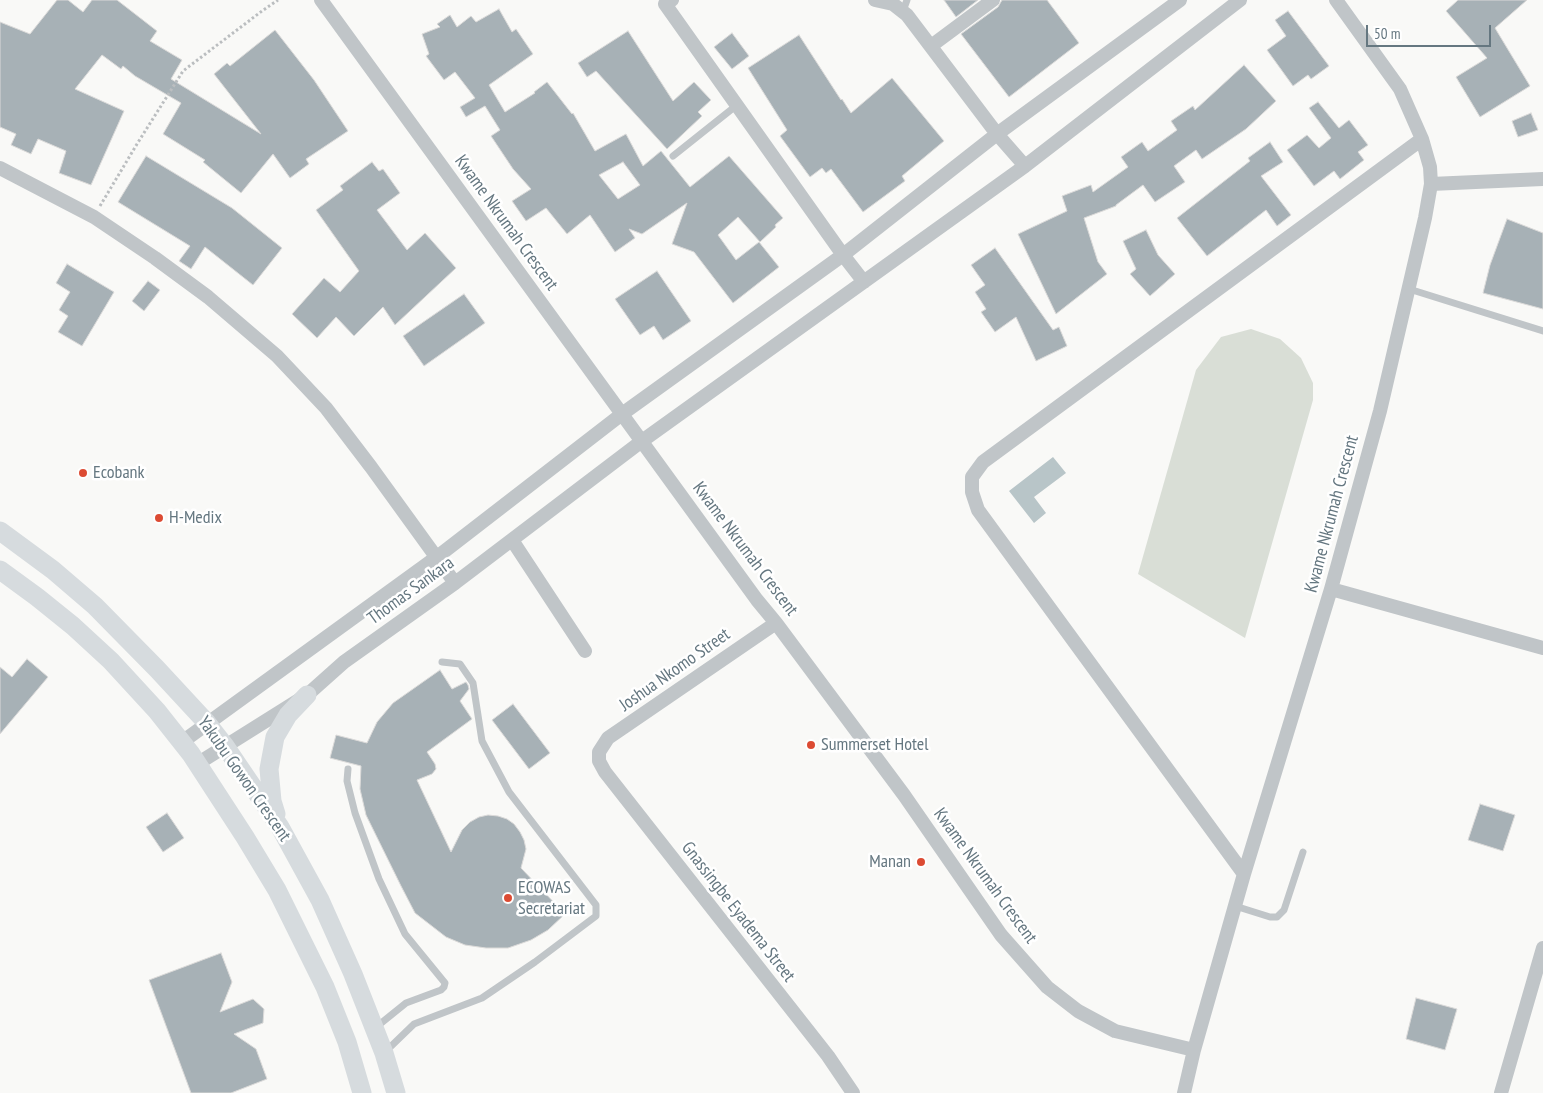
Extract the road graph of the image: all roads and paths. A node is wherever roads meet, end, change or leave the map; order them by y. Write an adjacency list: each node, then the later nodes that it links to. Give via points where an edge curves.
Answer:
1 (278, 0): 19 (path, via 183,71)
2 (321, 0): 24 (street, Kwame Nkrumah Crescent)
3 (875, 0): 9 (street)
4 (994, 0): 10 (street)
5 (1180, 0): 12 (street)
6 (1240, 0): 15 (street, Thomas Sankara)
7 (1336, 0): 13 (street, Kwame Nkrumah Crescent, via 1400,89)
8 (666, 1): 11 (street)
9 (905, 6): 10 (street, via 907,15)
10 (931, 46): 12 (street)
11 (737, 105): 14 (lane); 20 (street)
12 (997, 134): 15 (street); 20 (street)
13 (1422, 138): 18 (street, Kwame Nkrumah Crescent); 45 (street, via 983,462 972,477 972,492 978,510)
14 (673, 156)
15 (1025, 166): 21 (street, Thomas Sankara)
16 (0, 168): 19 (street)
17 (1543, 179): 18 (street)
18 (1431, 184): 22 (street, Kwame Nkrumah Crescent)
19 (94, 217): 28 (street, via 208,297 277,356 326,408)
20 (843, 255): 21 (street); 24 (street)
21 (864, 282): 25 (street, Thomas Sankara)
22 (1409, 289): 23 (lane); 31 (street, Kwame Nkrumah Crescent, via 1380,411)
23 (1543, 332)
24 (622, 414): 25 (street, Kwame Nkrumah Crescent); 28 (street)
25 (642, 441): 27 (street, Thomas Sankara); 32 (street, Kwame Nkrumah Crescent)
26 (0, 531): 37 (main road, Yakubu Gowon Crescent, via 53,570 94,606)
27 (512, 540): 30 (street, Thomas Sankara); 34 (street)
28 (437, 556): 30 (street); 37 (street)
29 (0, 570): 38 (main road, Yakubu Gowon Crescent, via 73,626 111,661)
30 (455, 583): 36 (street, Thomas Sankara, via 344,662)
31 (1331, 590): 33 (street); 45 (street, Kwame Nkrumah Crescent)
32 (776, 623): 40 (street, Joshua Nkomo Street, via 608,738); 49 (street, Kwame Nkrumah Crescent, via 904,795 1001,935 1047,987 1078,1011 1115,1031)
33 (1543, 648)
34 (585, 651)
35 (442, 662): 50 (lane, via 460,664 473,683 482,741 509,792 596,905 596,916 482,998 414,1024)
36 (307, 695): 39 (street, Thomas Sankara); 43 (main road, via 288,715 275,737 269,769 272,801)
37 (207, 723): 38 (street); 39 (main road, Yakubu Gowon Crescent)
38 (182, 742): 41 (main road, Yakubu Gowon Crescent)
39 (225, 746): 41 (street, Thomas Sankara); 43 (main road, Yakubu Gowon Crescent)
40 (599, 752): 53 (street, Gnassingbe Eyadema Street, via 599,761 605,772 828,1056)
41 (197, 764): 51 (main road, Yakubu Gowon Crescent, via 277,890 325,987 347,1042)
42 (348, 769): 48 (lane, via 347,781 355,813 379,879 406,934 445,983 441,990 406,1003)
43 (280, 827): 48 (main road, Yakubu Gowon Crescent, via 320,900)
44 (1303, 852): 46 (lane, via 1284,910 1277,917)
45 (1244, 874): 46 (street, Kwame Nkrumah Crescent)
46 (1235, 906): 49 (street, Kwame Nkrumah Crescent)
47 (1543, 948): 55 (street)
48 (374, 1028): 50 (main road, Yakubu Gowon Crescent)
49 (1194, 1050): 54 (street, Kwame Nkrumah Crescent)
50 (384, 1053): 52 (main road, Yakubu Gowon Crescent)
51 (362, 1093)
52 (396, 1093)
53 (853, 1093)
54 (1184, 1093)
55 (1501, 1093)

